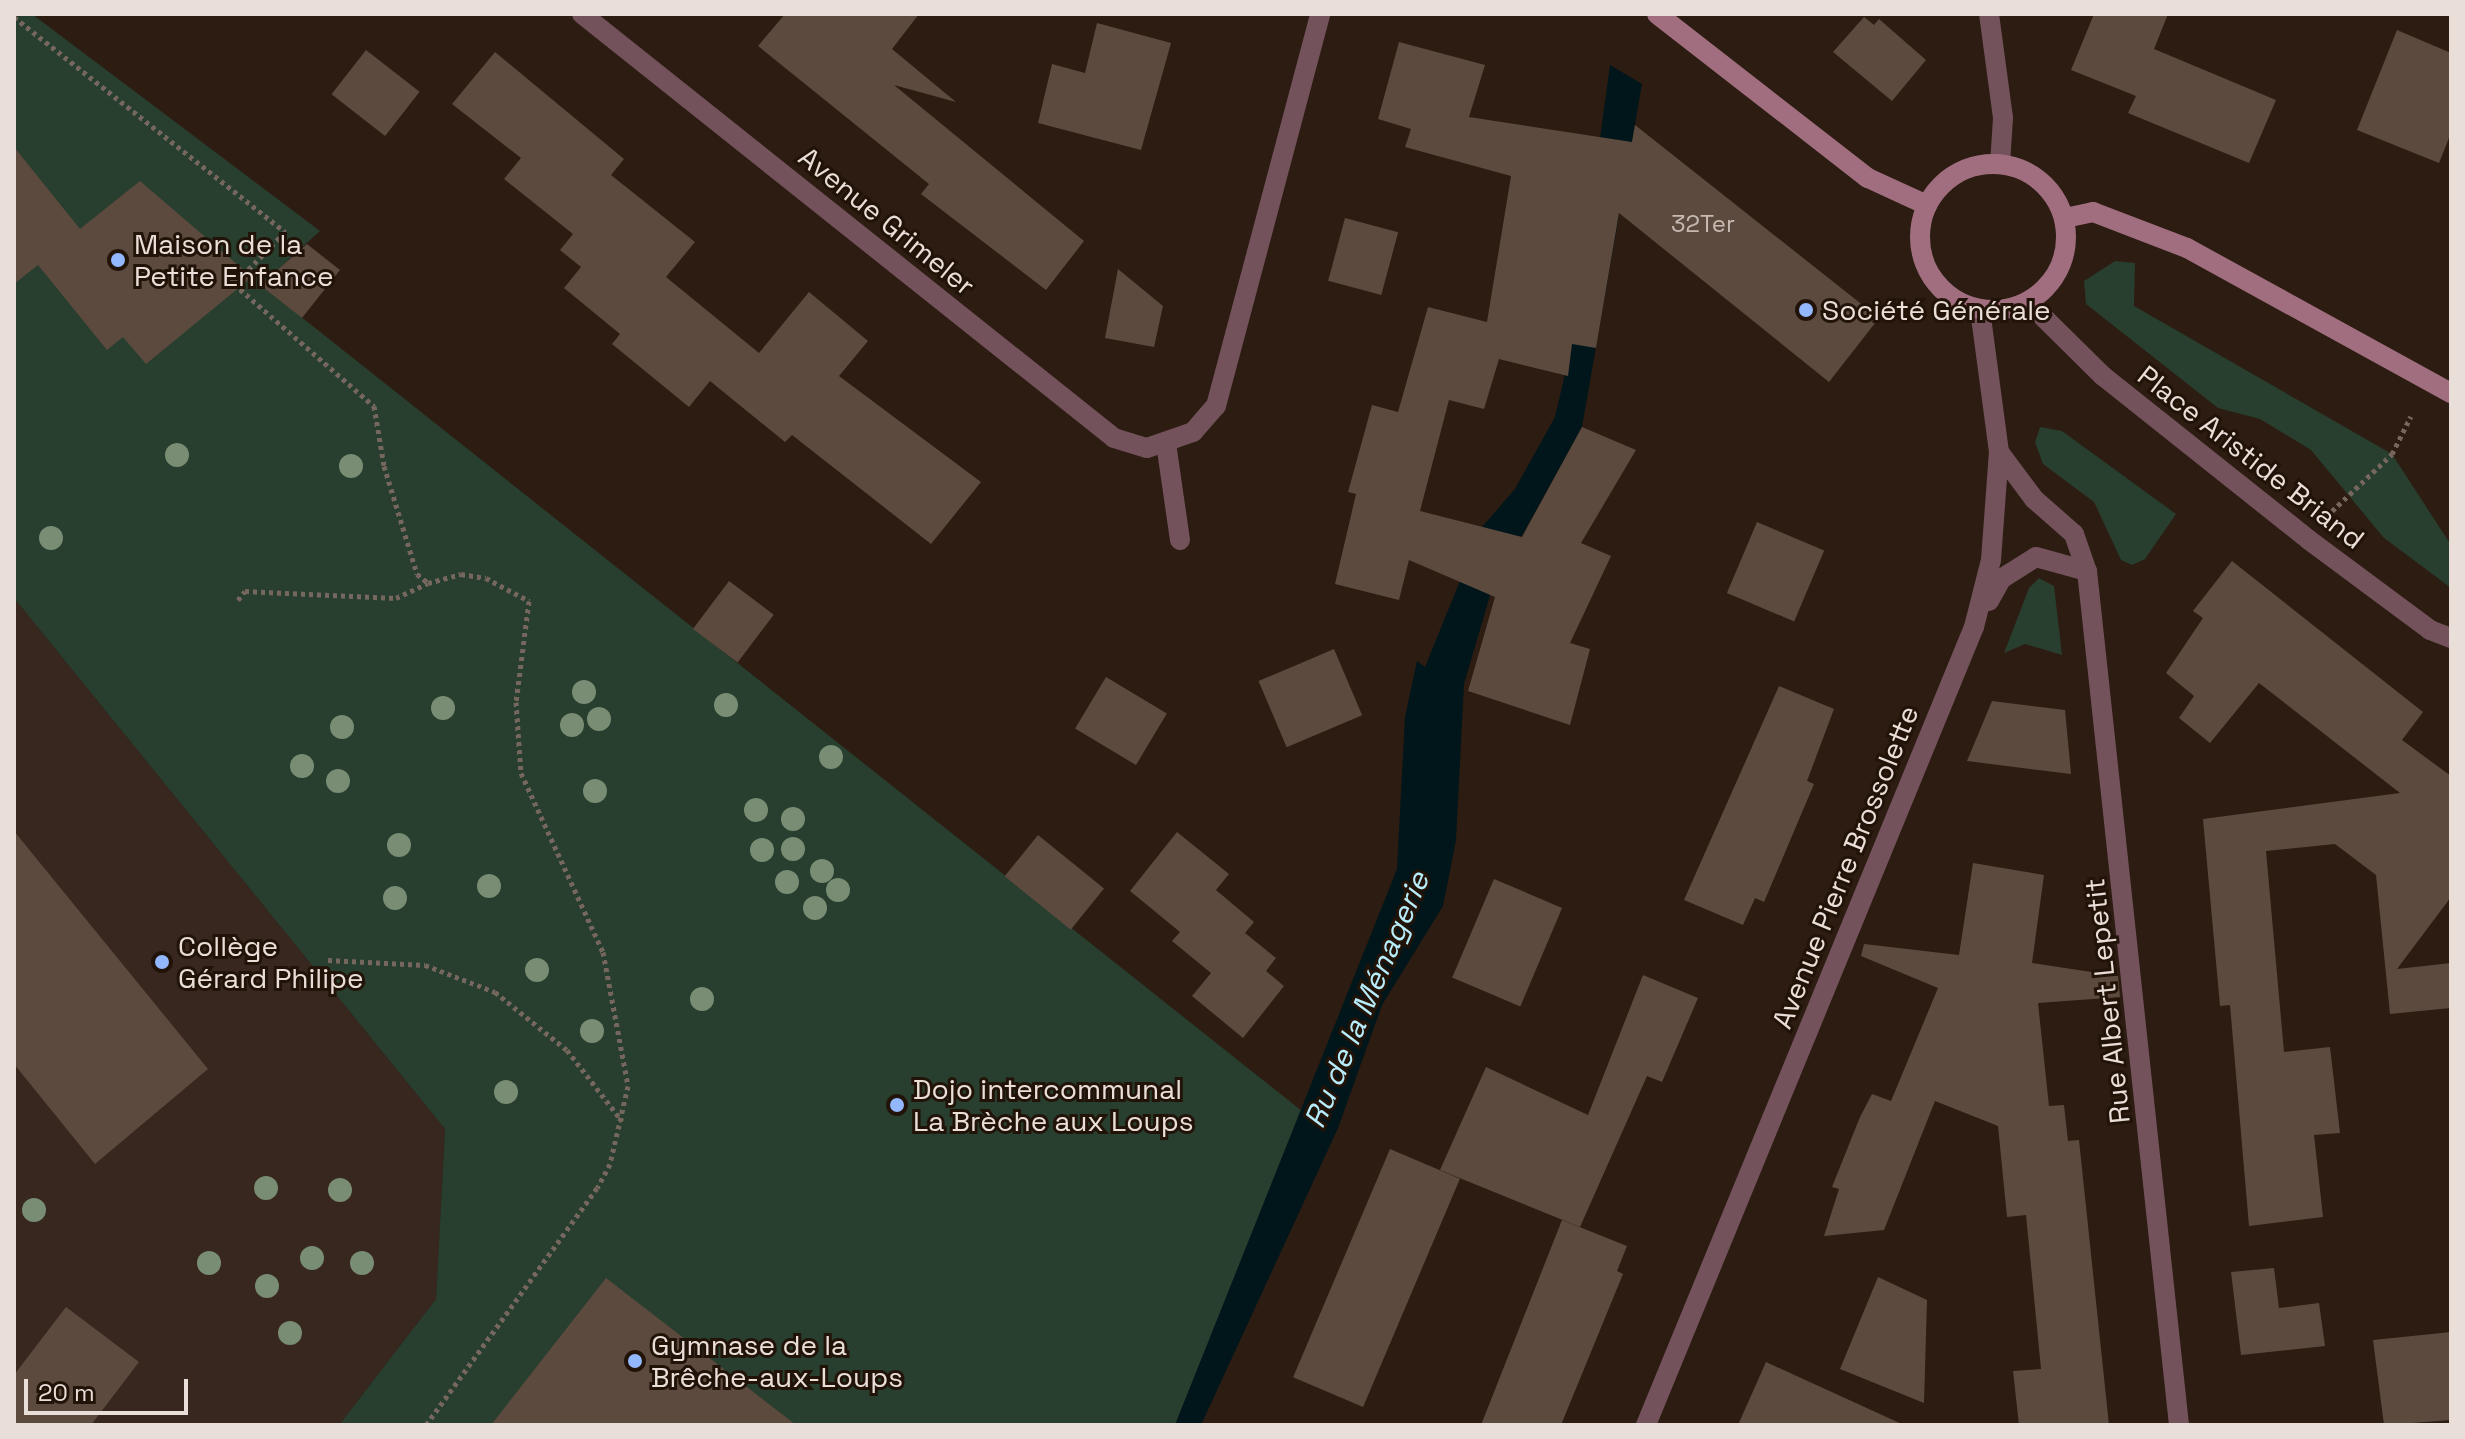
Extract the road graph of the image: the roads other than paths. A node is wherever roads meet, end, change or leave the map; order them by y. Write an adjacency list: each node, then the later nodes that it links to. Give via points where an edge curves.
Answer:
1 (582, 14): 11 (street, Avenue Grimeler, via 1114,438 1147,448)
2 (1320, 14): 11 (street, via 1216,406 1193,432)
3 (1657, 14): 6 (street, via 1868,178)
4 (1989, 14): 5 (street, via 2003,118)
5 (2000, 164): 6 (street, via 1957,173); 7 (street, via 2041,181)
6 (1927, 205): 9 (street, via 1921,250 1928,271 1941,290)
7 (2065, 218): 8 (street, via 2061,266); 10 (street, via 2093,212 2187,248)
8 (2029, 303): 9 (street); 16 (street, Place Aristide Briand, via 2103,376 2309,540 2430,630)
9 (1980, 310): 12 (street, Avenue Pierre Brossolette)
10 (2451, 393)
11 (1166, 443): 13 (street)
12 (1999, 452): 14 (street, Rue Albert Lepetit, via 2034,499 2074,534); 15 (street, Avenue Pierre Brossolette, via 1991,560)
13 (1180, 540)
14 (2087, 571): 15 (street, via 2036,557 2018,564 2001,579); 18 (street, Rue Albert Lepetit)
15 (1974, 627): 17 (street, Avenue Pierre Brossolette)
16 (2451, 638)
17 (1646, 1425)
18 (2179, 1425)

